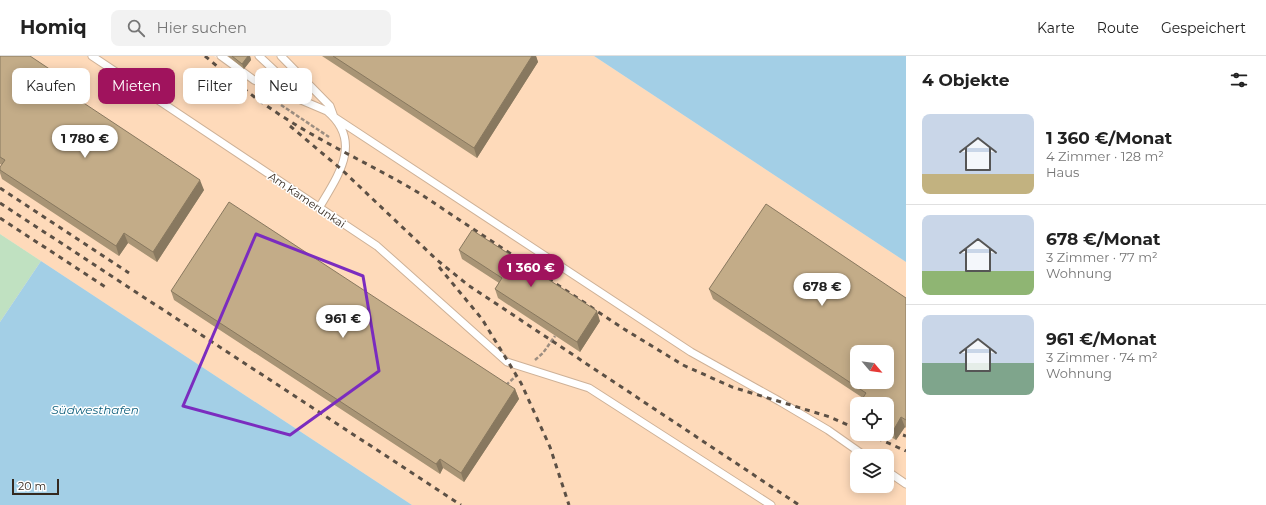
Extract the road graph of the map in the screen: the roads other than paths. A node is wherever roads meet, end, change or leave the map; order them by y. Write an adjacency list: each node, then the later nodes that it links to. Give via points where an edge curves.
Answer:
1 (92, 56): 9 (lane, Am Kamerunkai)
2 (221, 56): 6 (lane)
3 (259, 56): 5 (lane)
4 (281, 56): 8 (lane, via 322,96)
5 (272, 68)
6 (255, 80)
7 (311, 104): 8 (lane, via 328,111)
8 (334, 117): 9 (lane, via 341,128 345,161); 10 (lane, via 691,352 828,430)
9 (319, 208): 13 (lane, Am Kamerunkai, via 377,246 507,362 589,388)
10 (855, 449)
11 (894, 476): 12 (lane)
12 (906, 484)
13 (771, 505)

